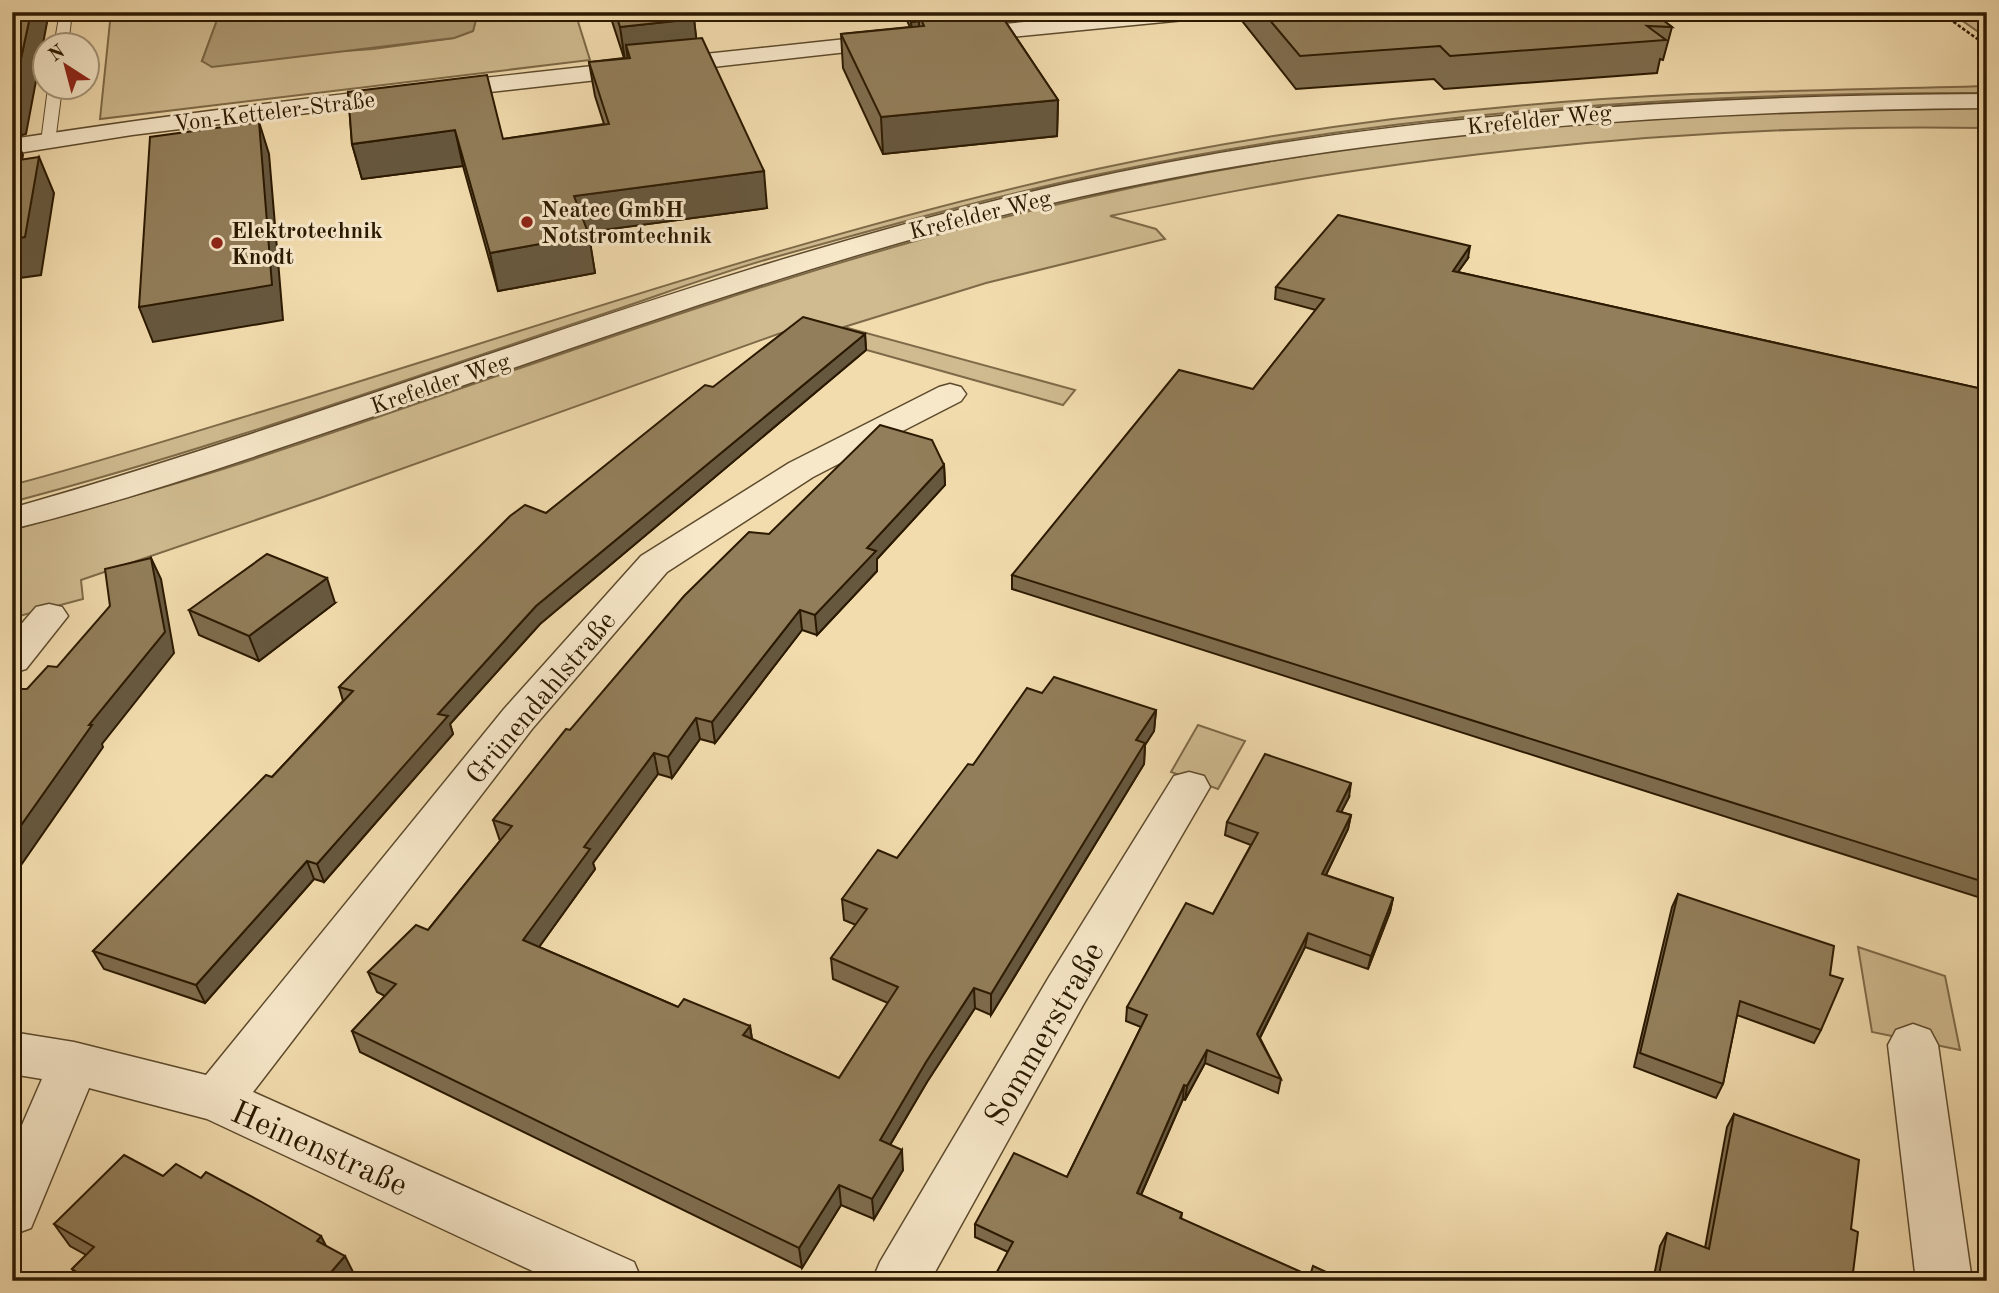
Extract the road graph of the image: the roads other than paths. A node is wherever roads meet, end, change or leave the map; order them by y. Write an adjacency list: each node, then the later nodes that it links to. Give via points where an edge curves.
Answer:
1 (66, 12): 3 (lane)
2 (1205, 12): 4 (street)
3 (63, 32)
4 (942, 36)
5 (915, 39): 8 (street, Von-Ketteler-Straße, via 338,102)
6 (1987, 101): 11 (street, Krefelder Weg, via 1772,103 1625,111 1422,131 1172,170 941,222 832,253 201,463)
7 (53, 102): 8 (lane)
8 (48, 142): 9 (street, Von-Ketteler-Straße)
9 (12, 147)
10 (950, 394): 18 (street, Grünendahlstraße, via 801,470 654,564 518,719)
11 (12, 519)
12 (49, 616): 13 (street)
13 (12, 660)
14 (1189, 787): 21 (street, Sommerstraße, via 1066,990)
15 (1913, 1045): 22 (street)
16 (12, 1053): 17 (street, Heinenstraße)
17 (74, 1063): 18 (street, Heinenstraße); 19 (street)
18 (217, 1100): 20 (street, Heinenstraße)
19 (12, 1211)
20 (614, 1281)
21 (901, 1281)
22 (1944, 1281)

